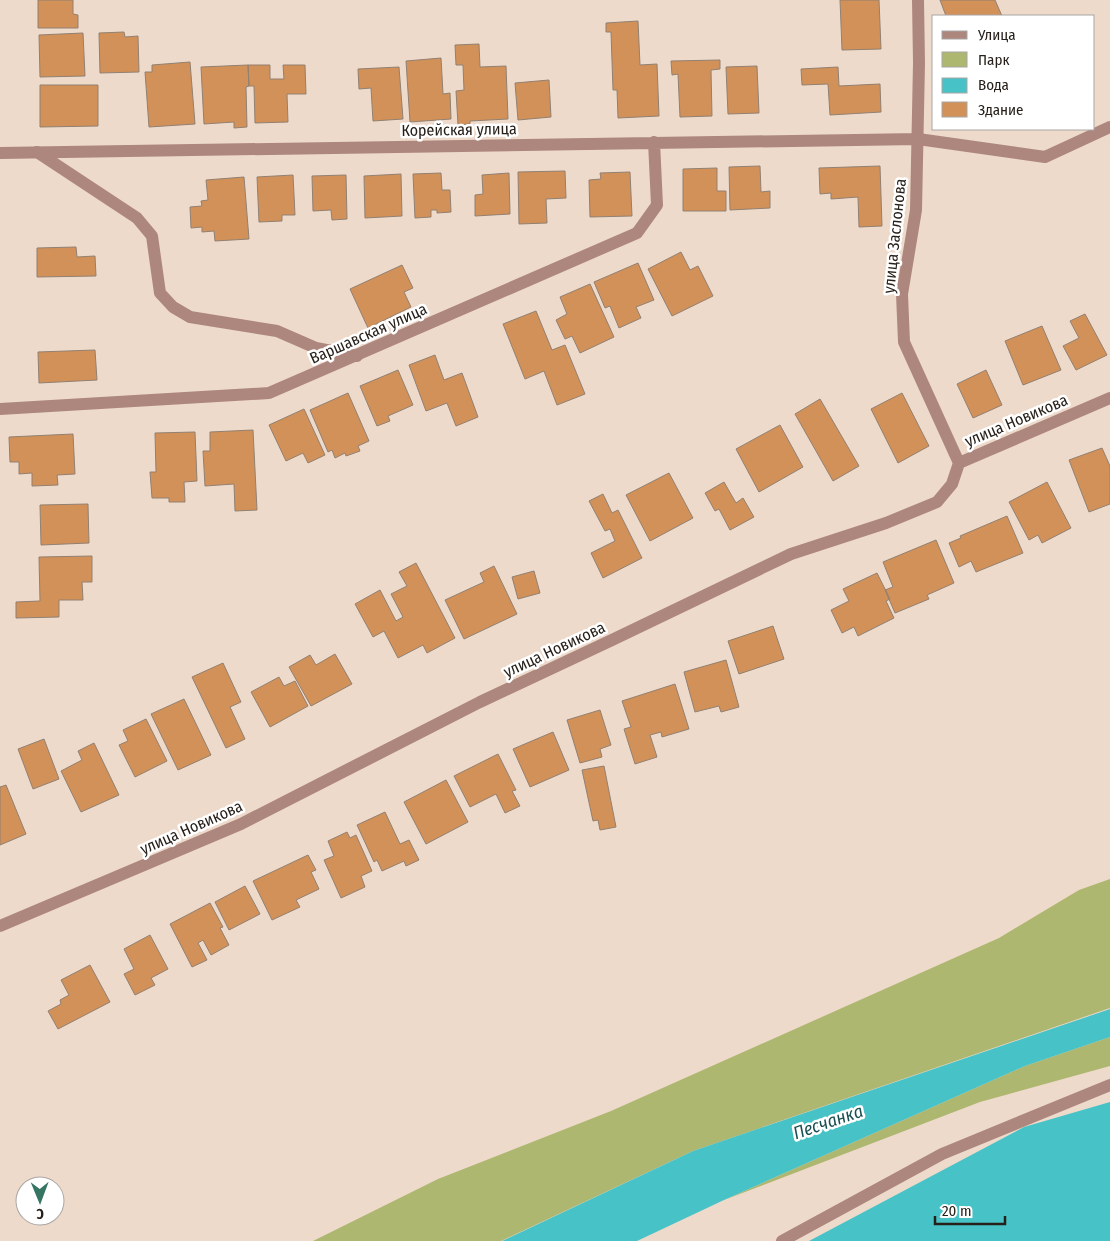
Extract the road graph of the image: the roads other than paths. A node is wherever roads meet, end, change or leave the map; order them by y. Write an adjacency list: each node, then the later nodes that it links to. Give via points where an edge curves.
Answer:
1 (918, 0): 3 (street, улица Заслонова)
2 (1110, 127): 3 (street, Корейская улица, via 1045,157)
3 (918, 139): 4 (street, Корейская улица); 10 (street, улица Заслонова, via 916,210 902,294 904,342)
4 (654, 142): 5 (street, Корейская улица); 7 (street, Варшавская улица, via 657,205 637,233)
5 (37, 152): 6 (street, Корейская улица); 7 (street, via 138,218 152,236 160,293 173,307 190,317 277,331 316,348)
6 (0, 153)
7 (356, 356): 9 (street, Варшавская улица, via 269,394)
8 (1110, 398): 10 (street, улица Новикова)
9 (0, 409)
10 (959, 463): 11 (street, улица Новикова, via 952,484 937,502 886,523 791,554 480,702 241,824)
11 (0, 926)
12 (1110, 1085): 13 (street, via 942,1154)
13 (782, 1241)

